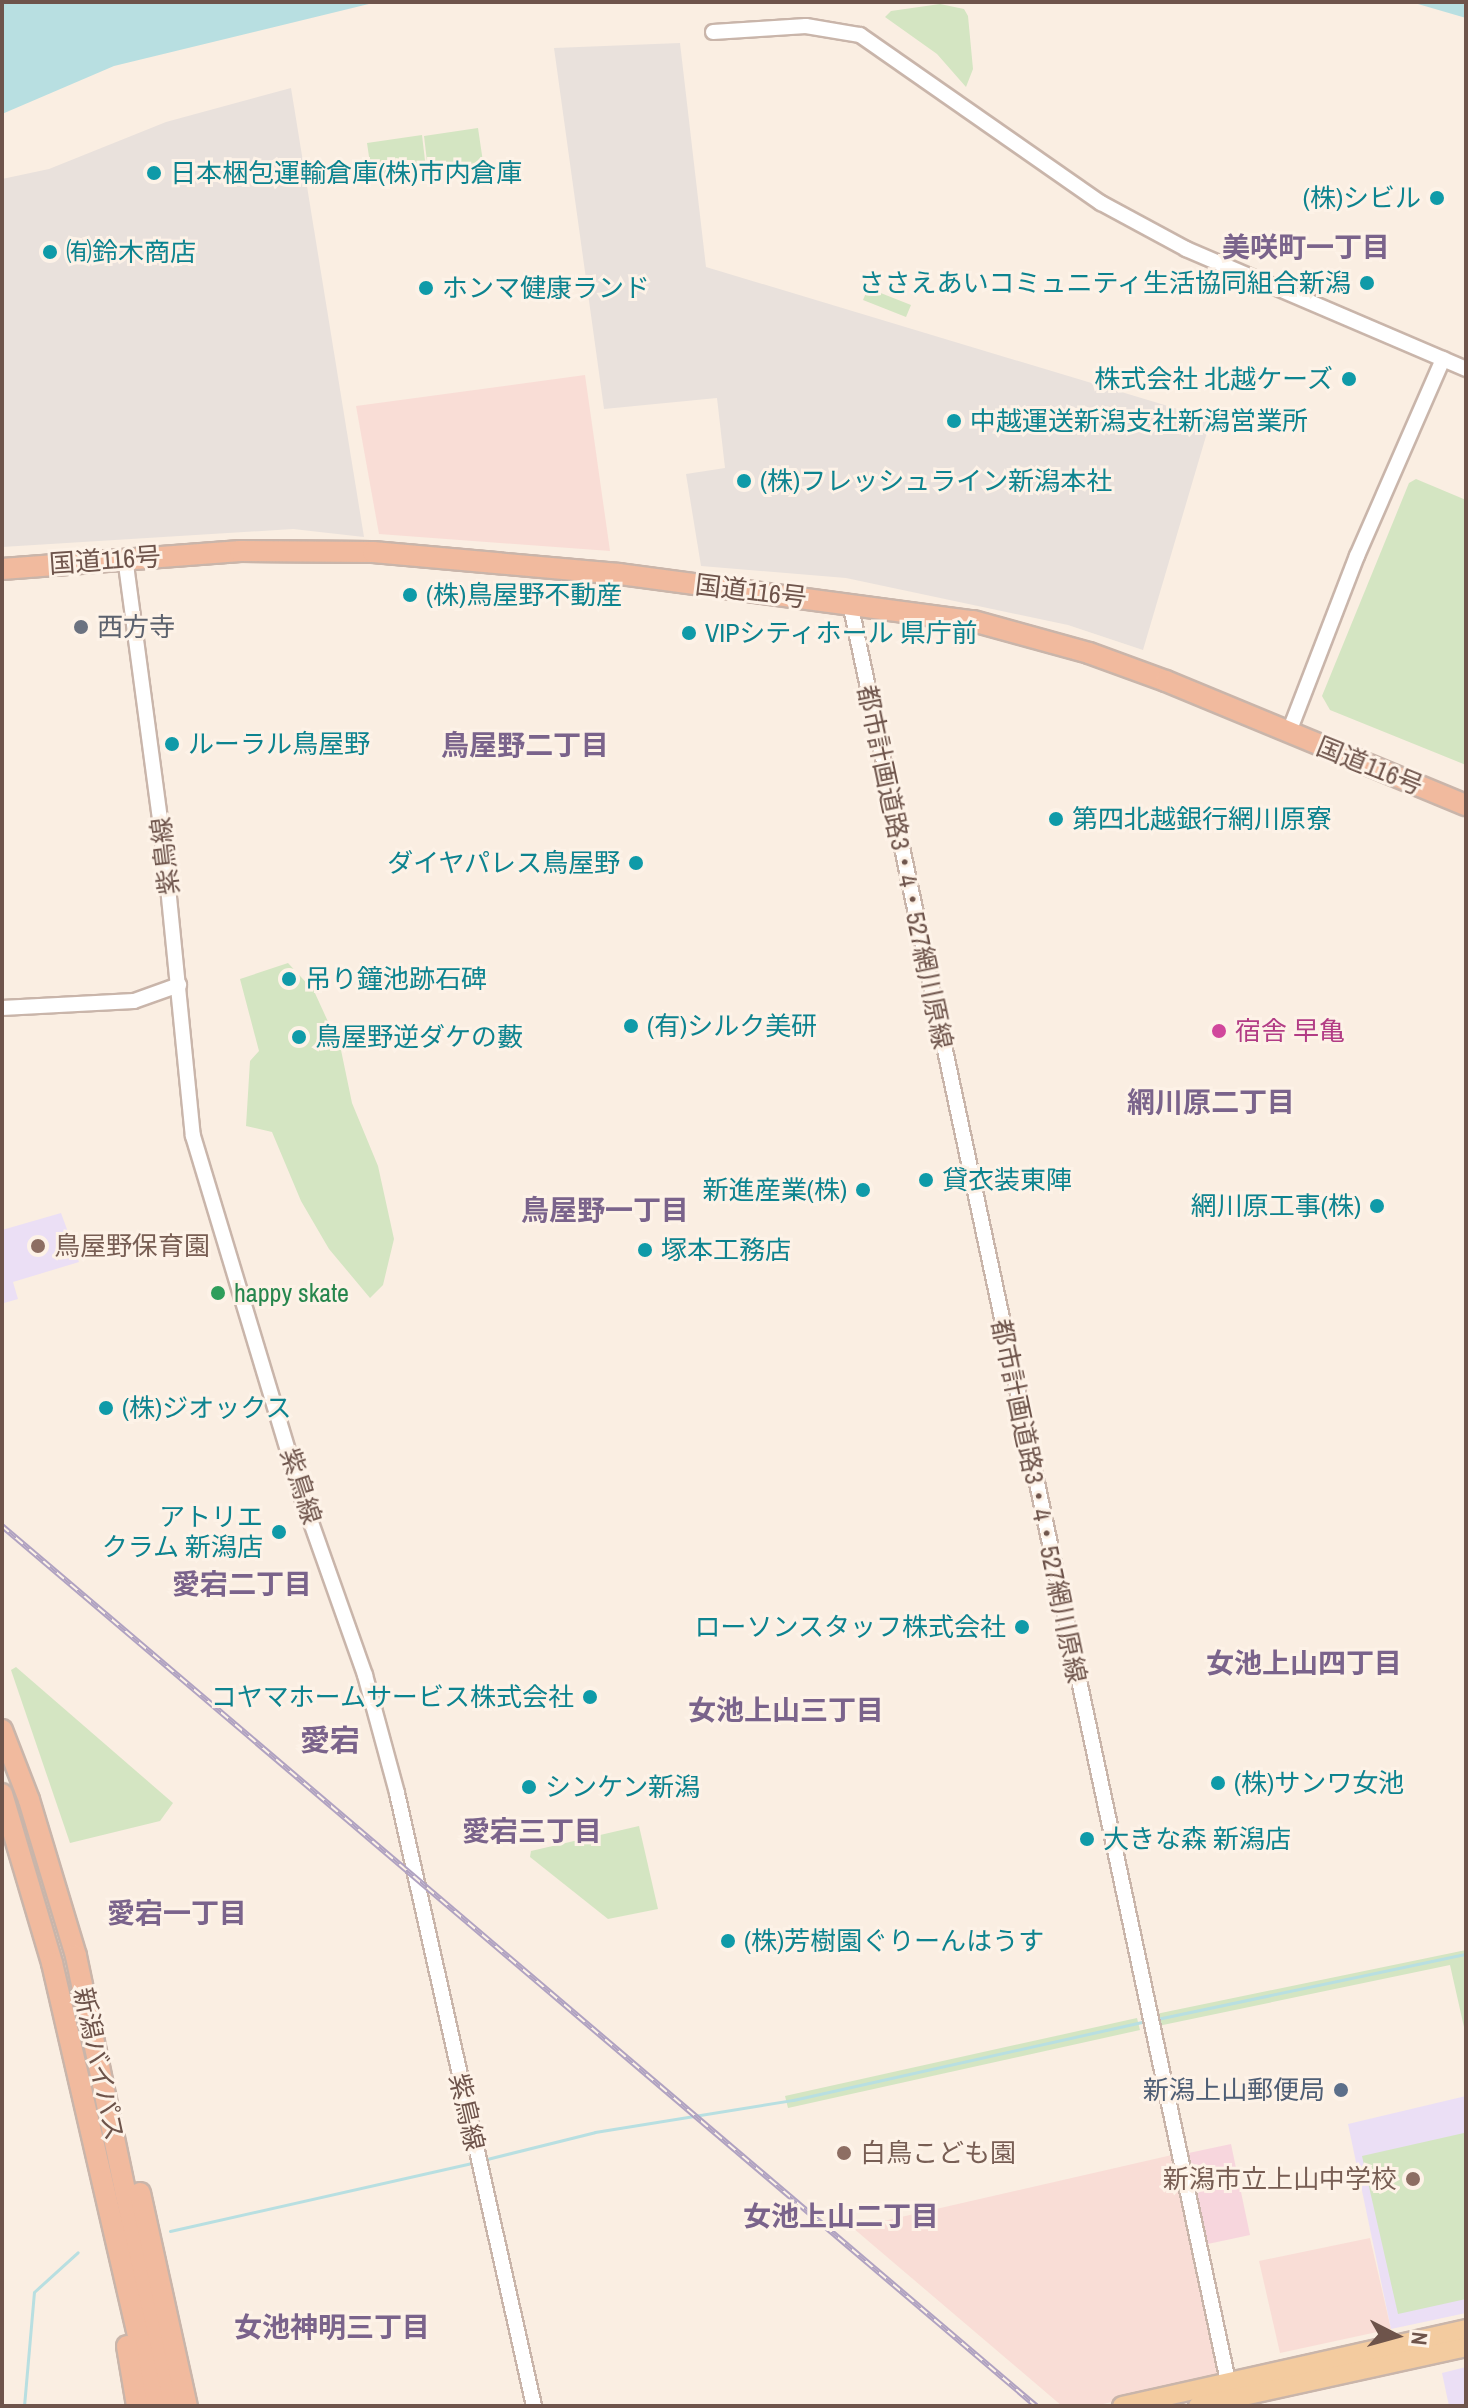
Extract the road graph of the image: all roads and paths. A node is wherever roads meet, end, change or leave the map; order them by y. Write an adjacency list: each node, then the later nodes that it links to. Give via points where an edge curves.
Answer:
1 (713, 32): 2 (street, via 806,26 860,35 1101,203 1200,255)
2 (1443, 359): 3 (street); 7 (street, via 1357,556)
3 (1466, 369)
4 (125, 557): 5 (highway, 国道116号); 6 (highway, 国道116号, via 373,552 619,574); 9 (street, 紫鳥線)
5 (2, 569)
6 (850, 603): 7 (highway, 国道116号, via 973,621 1089,653); 17 (street, 都市計画道路3・4・527網川原線)
7 (1289, 732): 8 (highway, 国道116号)
8 (1466, 805)
9 (179, 985): 10 (street, via 134,1001); 22 (street, 紫鳥線, via 193,1136 302,1497 365,1675 408,1833)
10 (2, 1008)
11 (2, 1730): 13 (highway, 新潟バイパス, via 46,1856)
12 (2, 1794): 14 (highway, 新潟バイパス)
13 (96, 2044): 20 (highway, 新潟バイパス); 21 (highway, via 133,2163)
14 (75, 2059): 18 (highway); 19 (highway, 新潟バイパス)
15 (1466, 2329): 17 (main road)
16 (1466, 2347): 17 (main road)
17 (1230, 2390): 23 (main road); 24 (main road)
18 (137, 2406)
19 (154, 2406)
20 (170, 2406)
21 (187, 2406)
22 (534, 2406)
23 (1122, 2406)
24 (1198, 2406)

